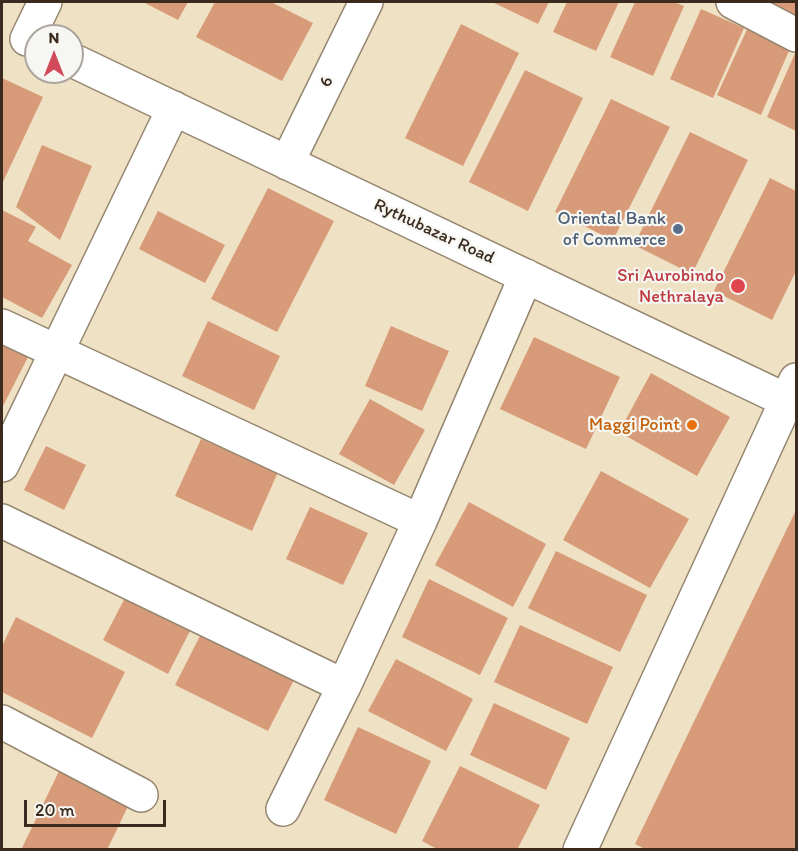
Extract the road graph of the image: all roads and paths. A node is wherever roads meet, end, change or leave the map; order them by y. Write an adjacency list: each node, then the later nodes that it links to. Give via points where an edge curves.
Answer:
1 (45, 2): 5 (street)
2 (366, 2): 8 (street, 6)
3 (733, 2): 4 (street)
4 (796, 35)
5 (22, 37)
6 (84, 66): 7 (street, Rythubazar Road)
7 (174, 108): 8 (street, Rythubazar Road); 11 (street)
8 (287, 163): 9 (street, Rythubazar Road)
9 (526, 276): 12 (street, Rythubazar Road); 15 (street)
10 (2, 326): 11 (street)
11 (57, 351): 13 (street); 15 (street)
12 (793, 395): 20 (street)
13 (2, 465)
14 (2, 520): 16 (street)
15 (420, 521): 16 (street)
16 (344, 686): 19 (street)
17 (2, 722): 18 (street)
18 (141, 795)
19 (283, 809)
20 (580, 849)

